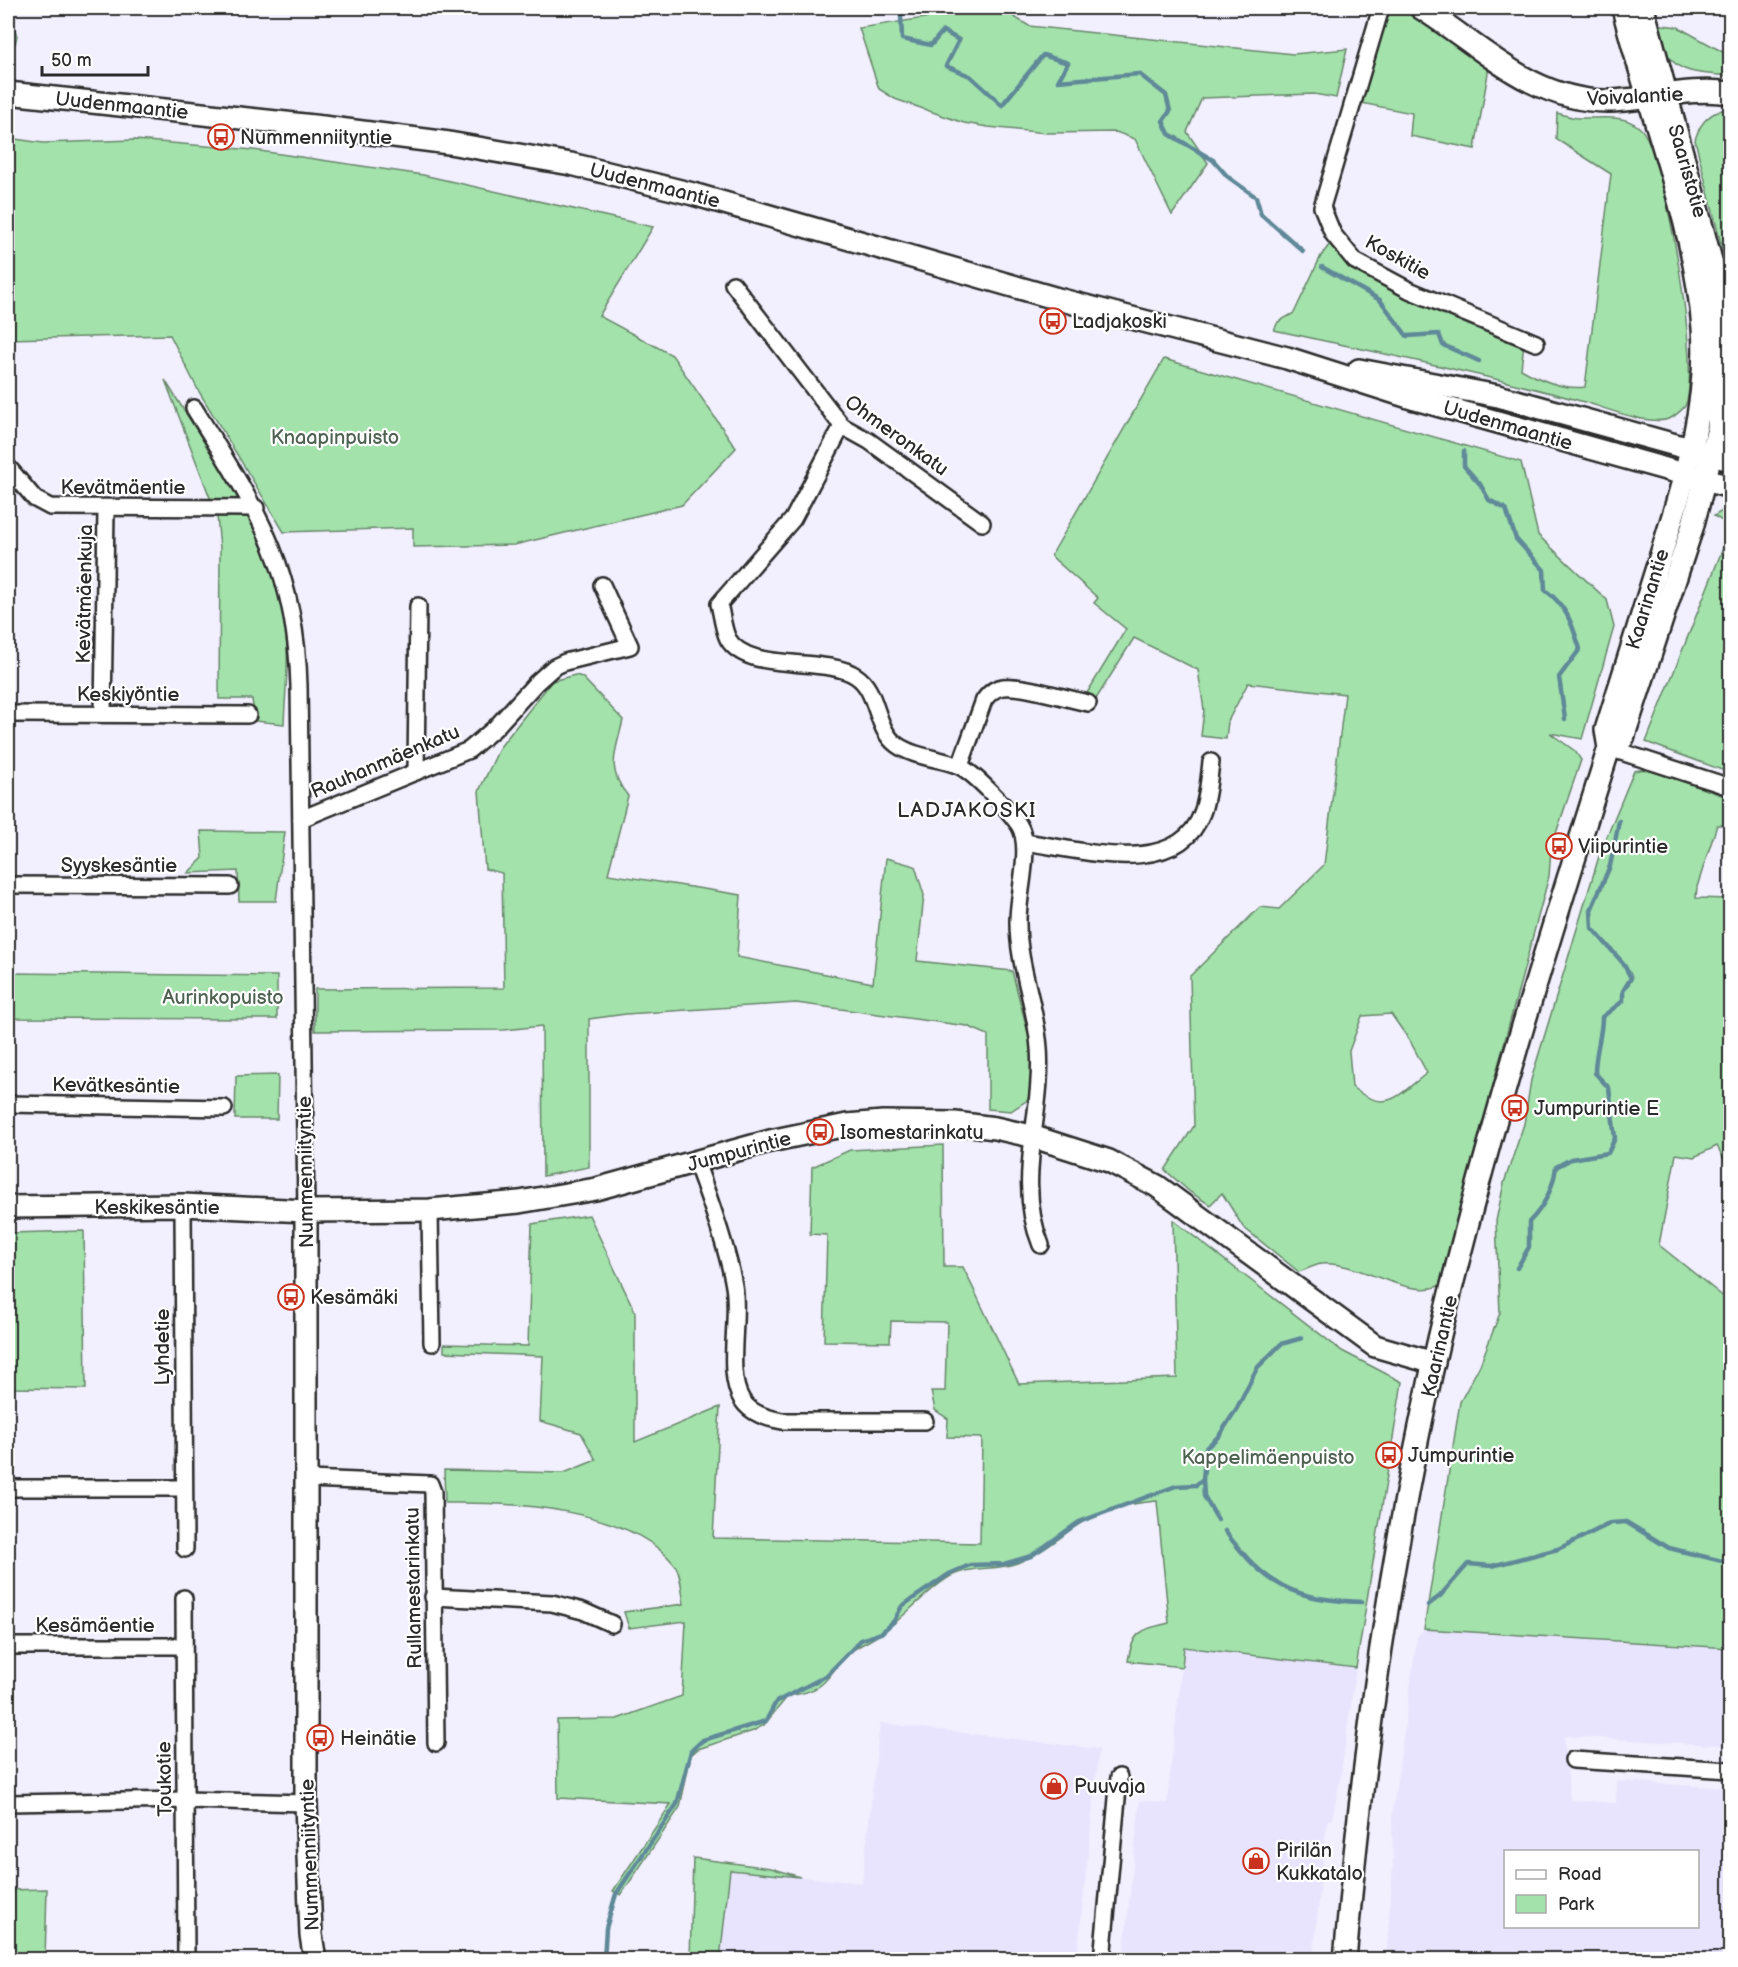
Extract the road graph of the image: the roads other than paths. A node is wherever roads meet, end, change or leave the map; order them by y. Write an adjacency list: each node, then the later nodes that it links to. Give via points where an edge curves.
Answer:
1 (1381, 8): 9 (street, Koskitie, via 1322,207 1333,234 1355,261 1409,290)
2 (1421, 8): 7 (main road, Voivalantie, via 1547,91 1589,101)
3 (1623, 8): 7 (main road, Saaristotie)
4 (1642, 8): 7 (main road, Saaristotie)
5 (8, 93): 10 (main road, Uudenmaantie, via 323,127 571,164)
6 (1731, 93): 7 (main road, Voivalantie, via 1710,91)
7 (1657, 97): 13 (main road, Saaristotie, via 1705,228 1720,310 1722,382 1718,429)
8 (733, 284): 12 (street, Ohmeronkatu)
9 (1536, 343)
10 (1287, 358): 13 (main road, Uudenmaantie, via 1498,396); 15 (main road, Uudenmaantie, via 1415,399)
11 (195, 408): 17 (street, Nummenniityntie)
12 (842, 426): 19 (street, Ohmeronkatu); 28 (street, via 793,519 719,604 725,630 729,640 746,654 855,675 864,683 883,727 898,745)
13 (1711, 455): 15 (main road, Saaristotie)
14 (8, 467): 18 (street, Kevätmäentie, via 42,504)
15 (1695, 477): 16 (main road, Uudenmaantie); 26 (main road, Kaarinantie, via 1692,528 1623,738)
16 (1731, 487)
17 (256, 508): 18 (street, Kevätmäentie); 31 (street, Nummenniityntie, via 287,585 296,631)
18 (106, 510): 24 (street, Kevätmäenkuja)
19 (982, 522)
20 (602, 585): 29 (street, Rauhanmäenkatu, via 630,646 554,667 482,741)
21 (418, 606): 29 (street)
22 (1088, 703): 28 (street, via 1015,687 991,691 984,700)
23 (8, 714): 24 (street, Keskiyöntie)
24 (103, 714): 25 (street, Keskiyöntie)
25 (248, 715)
26 (1609, 748): 30 (street); 45 (main road, Kaarinantie, via 1522,1024)
27 (1211, 762): 32 (street, via 1205,802 1196,826 1164,851 1122,856)
28 (960, 766): 32 (street, via 1013,818)
29 (416, 772): 31 (street, Rauhanmäenkatu)
30 (1731, 787)
31 (301, 819): 42 (street, Nummenniityntie)
32 (1025, 843): 37 (street, via 1018,940 1039,1049)
33 (8, 885): 34 (street, Syyskesäntie)
34 (230, 886)
35 (8, 1104): 36 (street, Kevätkesäntie)
36 (224, 1108)
37 (1031, 1144): 38 (main road, Jumpurintie, via 994,1128 883,1122 807,1132); 43 (street, via 1030,1213); 45 (main road, Jumpurintie, via 1110,1161 1157,1186 1375,1346)
38 (696, 1162): 41 (main road, Jumpurintie, via 558,1197); 46 (street, via 734,1285 735,1375 742,1400 764,1417 782,1421)
39 (183, 1205): 40 (main road, Keskikesäntie); 42 (main road, Keskikesäntie); 49 (street, Lyhdetie)
40 (8, 1207)
41 (430, 1210): 42 (main road, Jumpurintie); 44 (street)
42 (306, 1211): 47 (main road, Nummenniityntie)
43 (1041, 1245)
44 (432, 1343)
45 (1434, 1363): 66 (main road, Kaarinantie, via 1378,1669 1354,1847)
46 (925, 1421)
47 (308, 1479): 51 (street, Rullamestarinkatu, via 430,1484); 62 (main road, Nummenniityntie)
48 (8, 1488): 49 (street)
49 (183, 1488): 50 (street, Lyhdetie)
50 (185, 1550)
51 (433, 1597): 53 (street, via 560,1604); 56 (street, Rullamestarinkatu)
52 (184, 1598): 55 (street, Toukotie)
53 (612, 1624)
54 (8, 1646): 55 (street, Kesämäentie)
55 (183, 1646): 60 (street, Toukotie)
56 (436, 1743)
57 (1573, 1760): 58 (street)
58 (1731, 1770)
59 (1119, 1777): 65 (street)
60 (186, 1800): 61 (street); 62 (street); 63 (street, Toukotie)
61 (8, 1803)
62 (306, 1803): 64 (main road, Nummenniityntie, via 310,1935)
63 (186, 1959)
64 (315, 1959)
65 (1102, 1959)
66 (1345, 1959)

